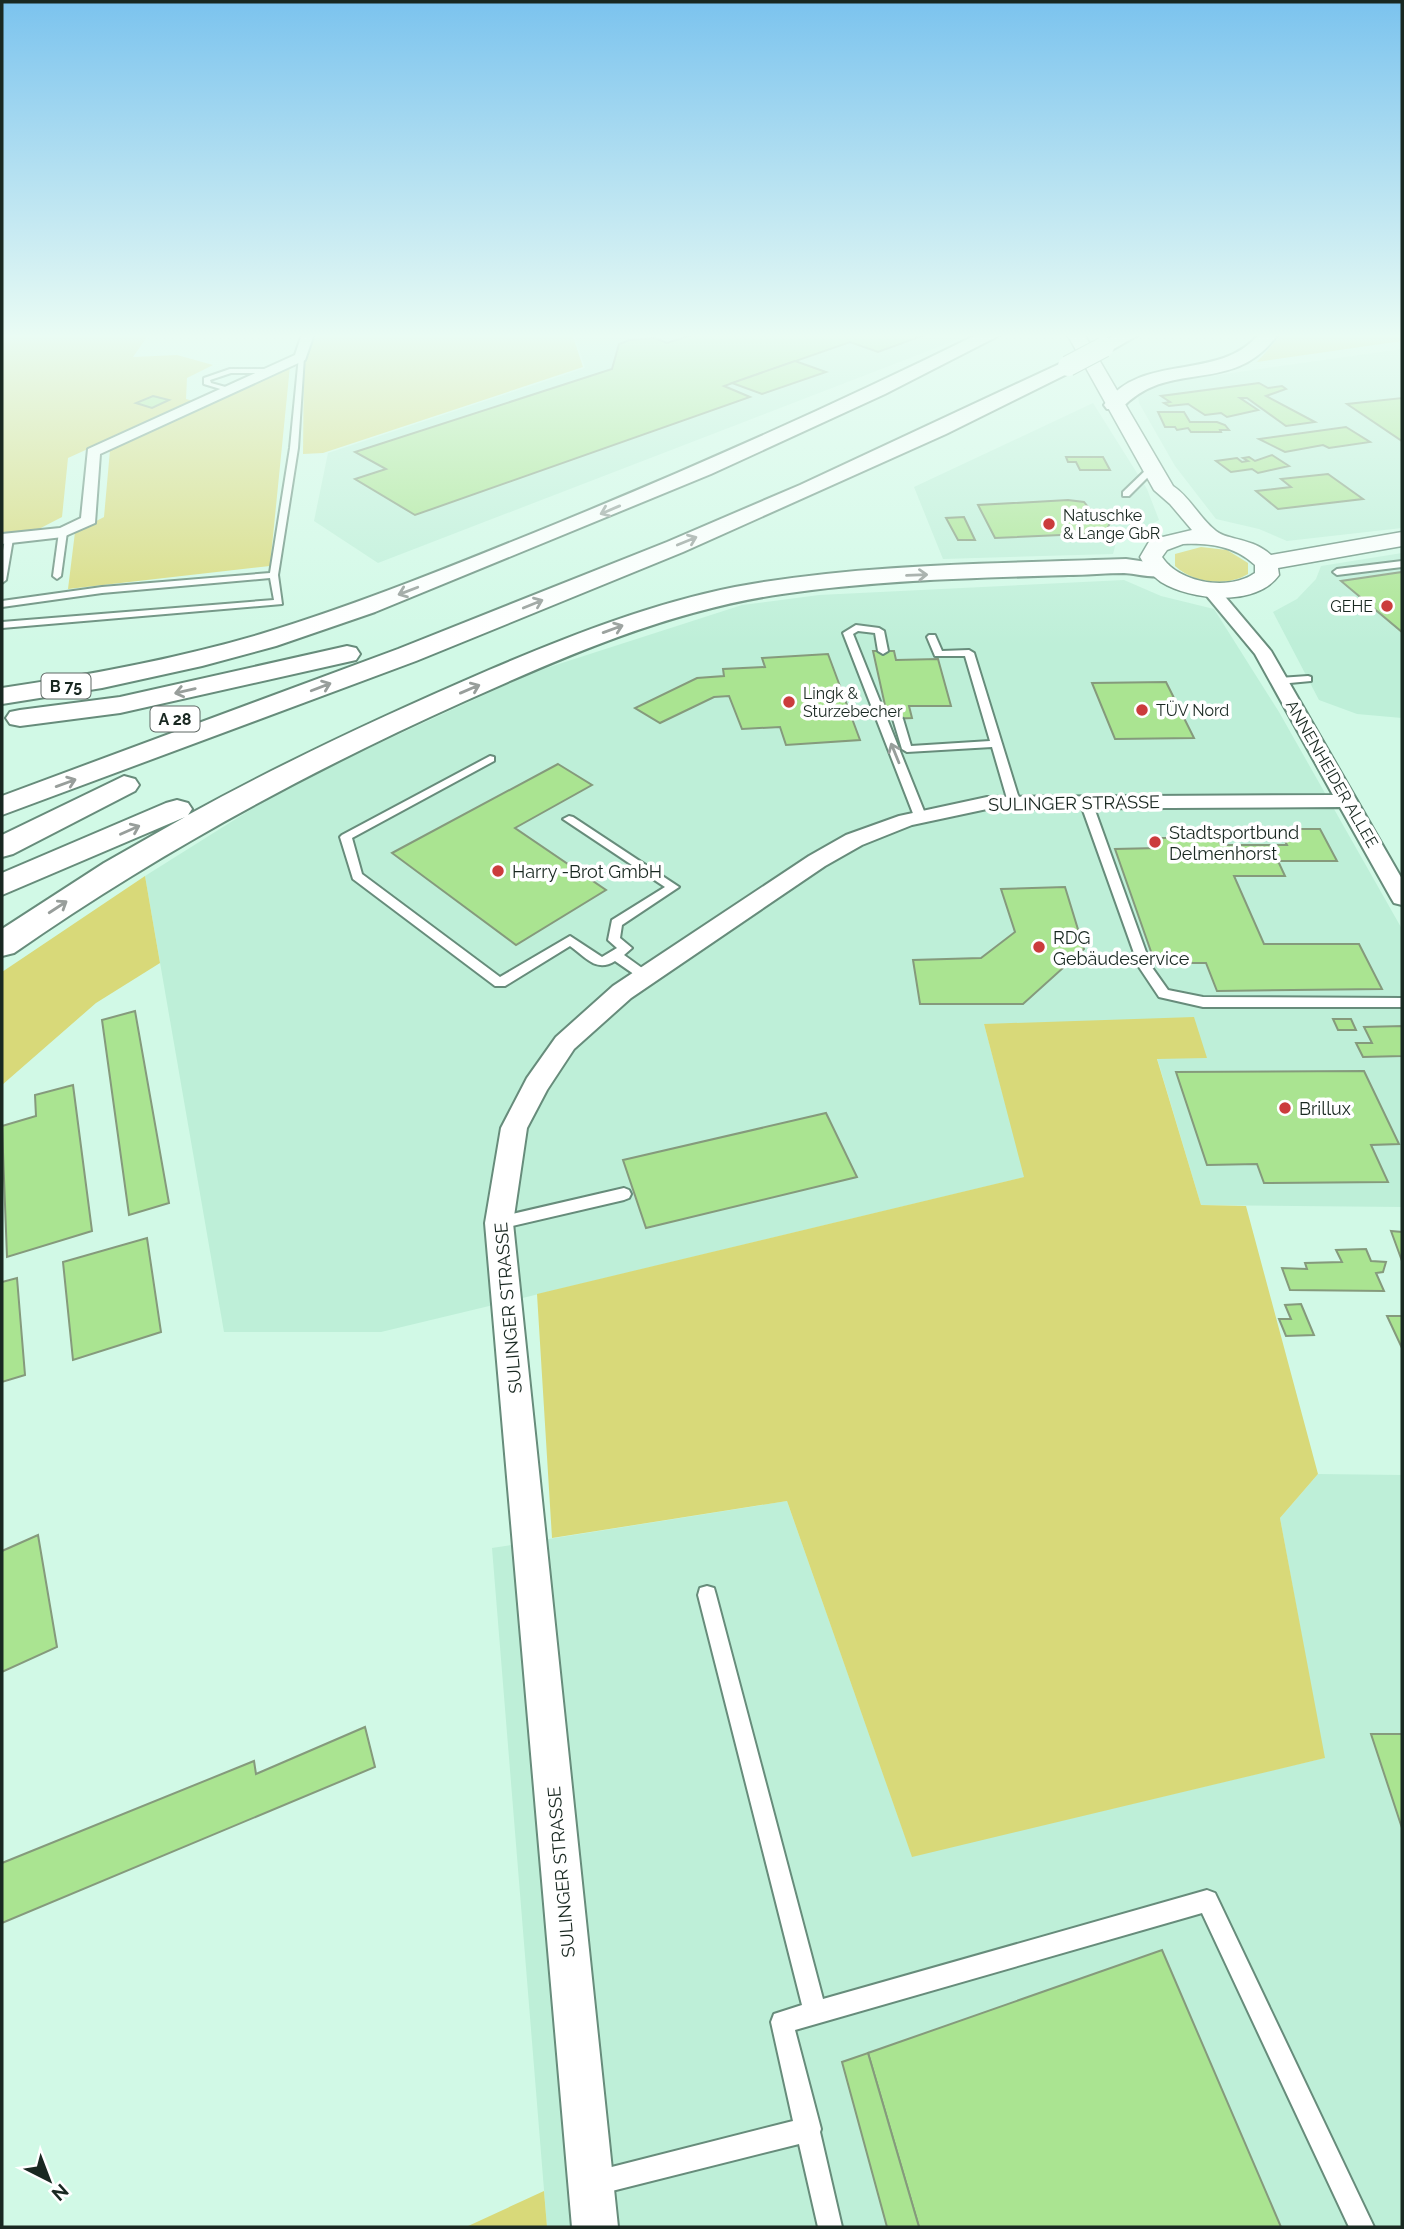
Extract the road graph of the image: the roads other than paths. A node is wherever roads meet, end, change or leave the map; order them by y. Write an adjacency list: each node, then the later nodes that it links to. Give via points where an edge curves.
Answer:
1 (123, 438): 10 (street, via 93,452 89,520)
2 (294, 438): 20 (lane)
3 (777, 438): 32 (highway, one-way to 32, via 407,592 267,640)
4 (879, 438): 17 (highway, A 28)
5 (904, 438): 37 (highway, A 28, one-way to 5, via 739,520)
6 (1134, 438): 7 (main road)
7 (1152, 469): 8 (main road); 9 (lane)
8 (1165, 490): 11 (main road); 12 (main road)
9 (1126, 494)
10 (63, 532): 13 (street); 21 (lane)
11 (1181, 537): 12 (main road); 18 (main road, via 1153,551 1151,557)
12 (1209, 537): 15 (main road)
13 (6, 539): 22 (lane)
14 (1402, 539): 15 (main road)
15 (1259, 556): 24 (main road, via 1267,575)
16 (1402, 564): 19 (lane)
17 (562, 570)
18 (1159, 570): 23 (main road); 38 (highway, one-way to 18, via 608,631 735,595 901,575 1126,566)
19 (1337, 572)
20 (274, 575): 26 (lane); 27 (lane, via 279,602)
21 (57, 576)
22 (2, 580)
23 (1209, 589): 24 (main road); 30 (street, ANNENHEIDER ALLEE)
24 (1237, 589): 30 (street, ANNENHEIDER ALLEE, via 1262,638)
25 (513, 590): 31 (highway, A 28)
26 (2, 604)
27 (2, 625)
28 (932, 638): 41 (lane, via 938,654 969,653)
29 (883, 651): 48 (lane, one-way to 29, via 848,633 856,628 879,631)
30 (1262, 651): 34 (street, ANNENHEIDER ALLEE)
31 (347, 654): 40 (highway, one-way to 40, via 120,705); 43 (highway, A 28)
32 (130, 673): 35 (highway); 36 (highway, B 75)
33 (1308, 679): 34 (lane)
34 (1279, 681): 44 (street, ANNENHEIDER ALLEE)
35 (2, 687)
36 (2, 696)
37 (258, 712): 47 (highway, A 28, one-way to 37); 50 (highway)
38 (412, 714): 51 (highway, one-way to 38, via 250,777); 53 (highway, one-way to 38, via 206,816)
39 (898, 719): 41 (lane, via 907,749)
40 (2, 720)
41 (997, 744): 45 (lane)
42 (490, 759): 54 (lane, via 346,836 357,876 500,984 570,940 602,963)
43 (2, 780)
44 (1347, 801): 46 (street, SULINGER STRASSE); 52 (street, ANNENHEIDER ALLEE)
45 (1014, 802): 46 (street, SULINGER STRASSE); 48 (street, SULINGER STRASSE)
46 (1086, 802): 56 (lane, via 1145,967 1164,994 1203,1002)
47 (2, 806)
48 (920, 816): 55 (street, SULINGER STRASSE, via 829,853)
49 (569, 819): 54 (lane, via 673,887 616,923 614,940 626,948)
50 (2, 847)
51 (2, 884)
52 (1402, 898)
53 (2, 944)
54 (615, 955): 55 (lane)
55 (645, 976): 58 (street, SULINGER STRASSE, via 565,1043 536,1086 514,1128)
56 (1402, 1003)
57 (624, 1194): 58 (lane)
58 (499, 1223): 62 (street, SULINGER STRASSE)
59 (707, 1595): 60 (lane)
60 (815, 2012): 61 (lane, via 782,2022); 65 (lane, via 1207,1901)
61 (808, 2129): 62 (lane); 64 (lane)
62 (591, 2184): 63 (street, SULINGER STRASSE)
63 (595, 2227)
64 (830, 2227)
65 (1362, 2227)

